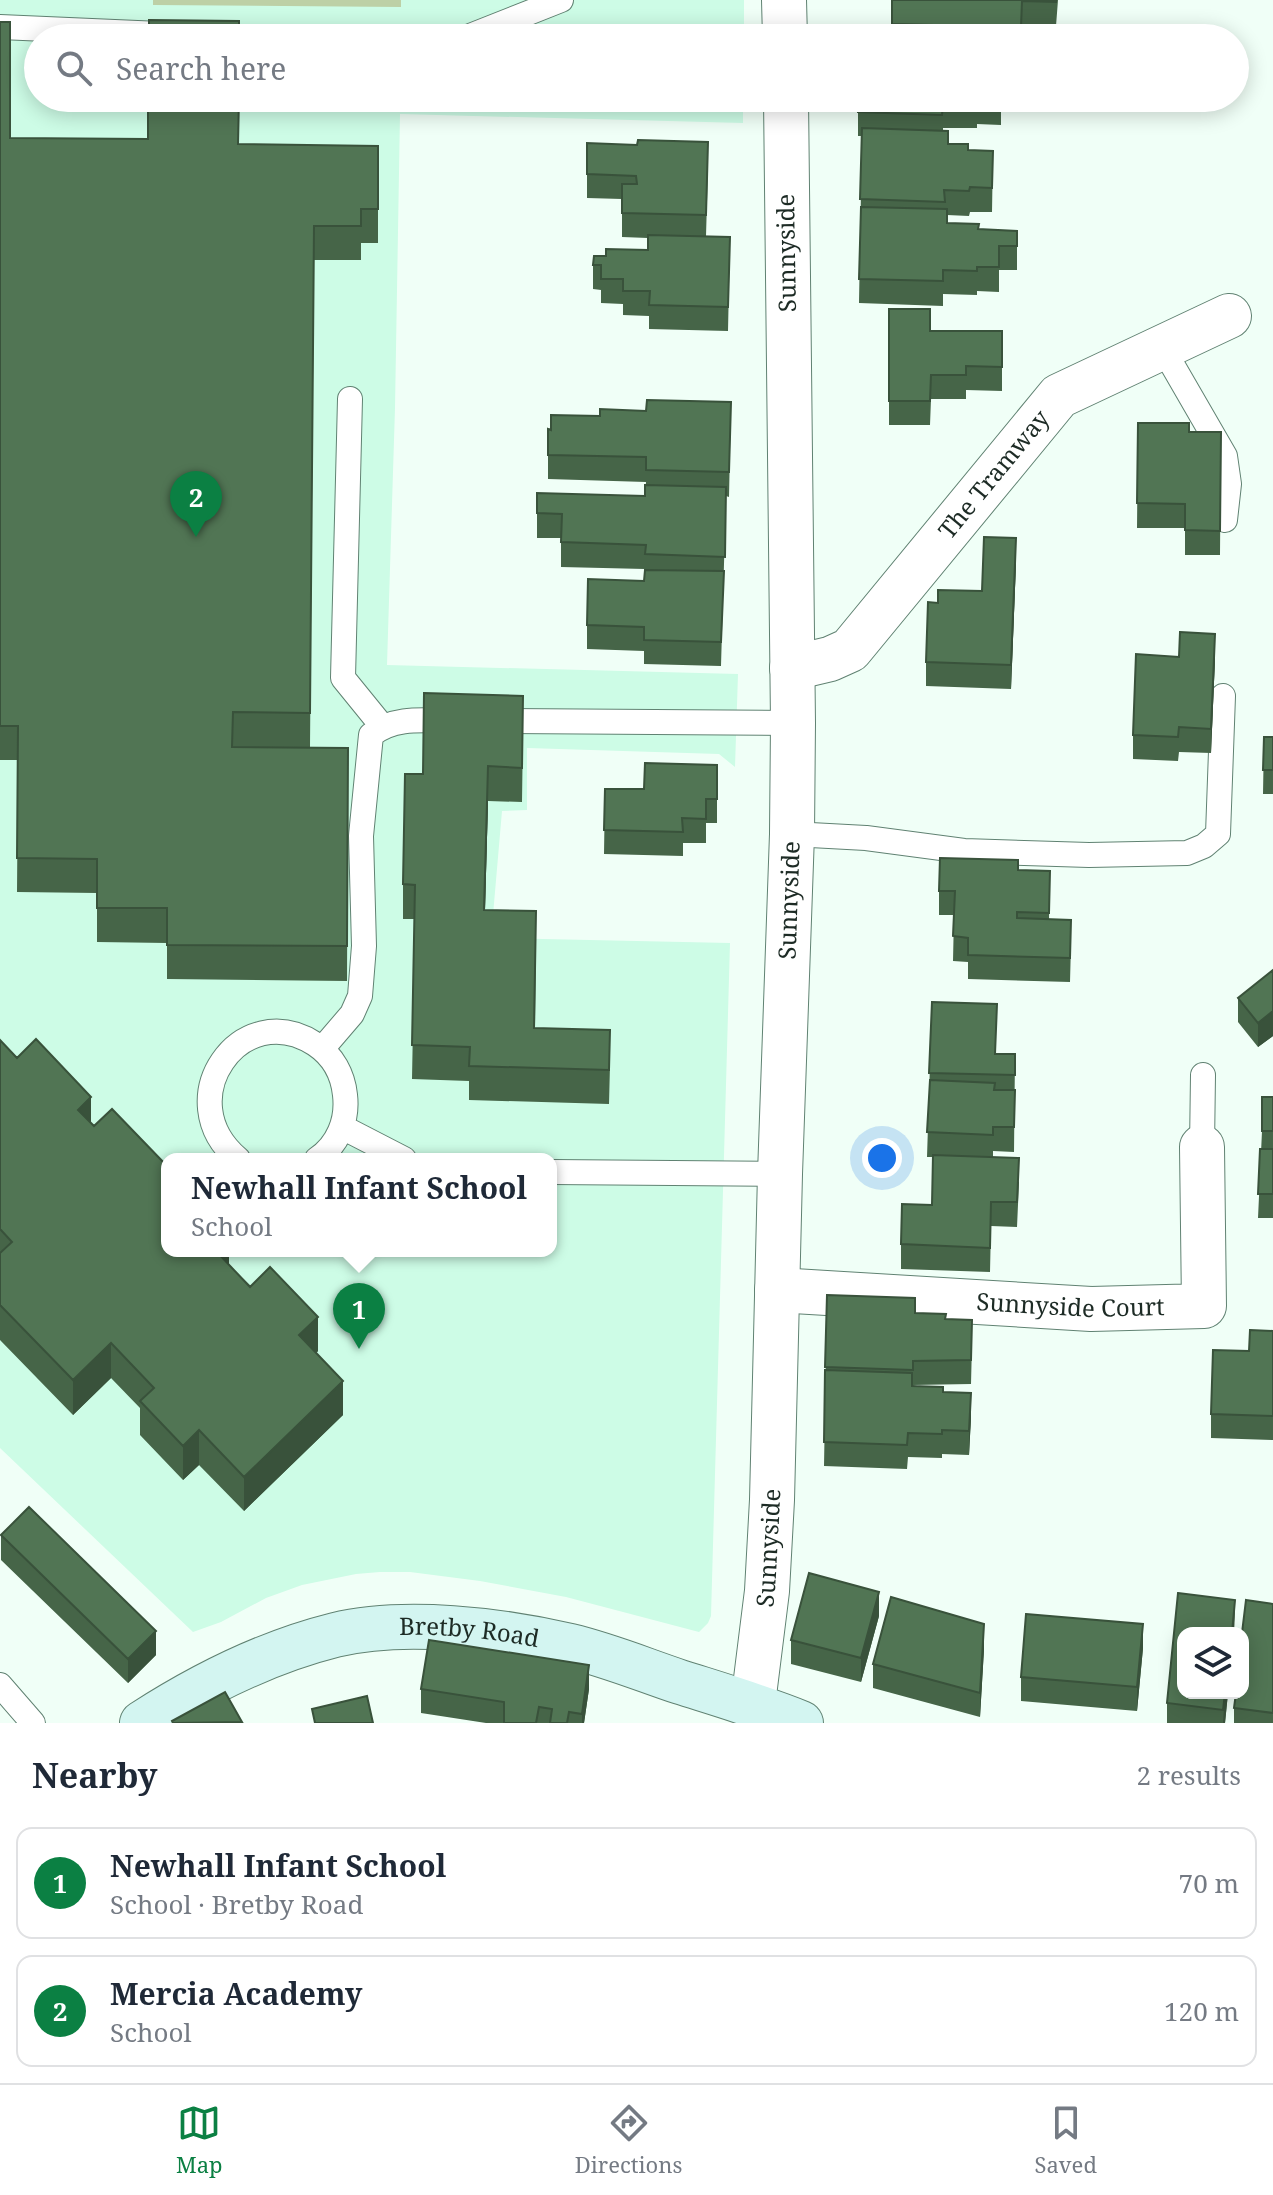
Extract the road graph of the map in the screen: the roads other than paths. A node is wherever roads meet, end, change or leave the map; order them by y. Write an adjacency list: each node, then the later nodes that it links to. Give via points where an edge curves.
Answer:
1 (561, 0): 3 (lane)
2 (784, 0): 4 (street)
3 (500, 24)
4 (785, 24)
5 (0, 27): 6 (lane)
6 (24, 28)
7 (786, 112): 12 (street, Sunnyside)
8 (1229, 316): 9 (street, The Tramway)
9 (1162, 347): 11 (lane, via 1225,456); 12 (street, The Tramway, via 1059,396 850,650)
10 (350, 399): 15 (lane, via 343,678)
11 (1225, 520)
12 (792, 668): 14 (street, Sunnyside)
13 (1223, 696): 16 (lane, via 1218,834 1187,853 964,851)
14 (793, 723): 15 (lane, via 405,720); 16 (street, Sunnyside)
15 (382, 726): 17 (lane, via 371,735 361,836 360,996)
16 (792, 834): 25 (street, Sunnyside)
17 (322, 1049): 19 (lane, via 345,1085); 21 (lane, via 292,1034 274,1033 241,1043 228,1054 217,1068 208,1101 216,1135)
18 (1203, 1075): 20 (lane)
19 (342, 1127): 22 (lane); 23 (lane)
20 (1202, 1147): 26 (street, Sunnyside Court, via 1204,1306 1091,1309)
21 (231, 1153)
22 (323, 1153)
23 (392, 1153)
24 (557, 1172): 25 (lane)
25 (780, 1174): 26 (street, Sunnyside)
26 (777, 1290): 28 (street, Sunnyside, via 769,1561)
27 (0, 1685): 29 (lane)
28 (753, 1703): 30 (street, Bretby Road, via 571,1646 447,1627 376,1629 337,1634 273,1656); 31 (street, Bretby Road)
29 (33, 1723)
30 (142, 1723)
31 (801, 1723)

